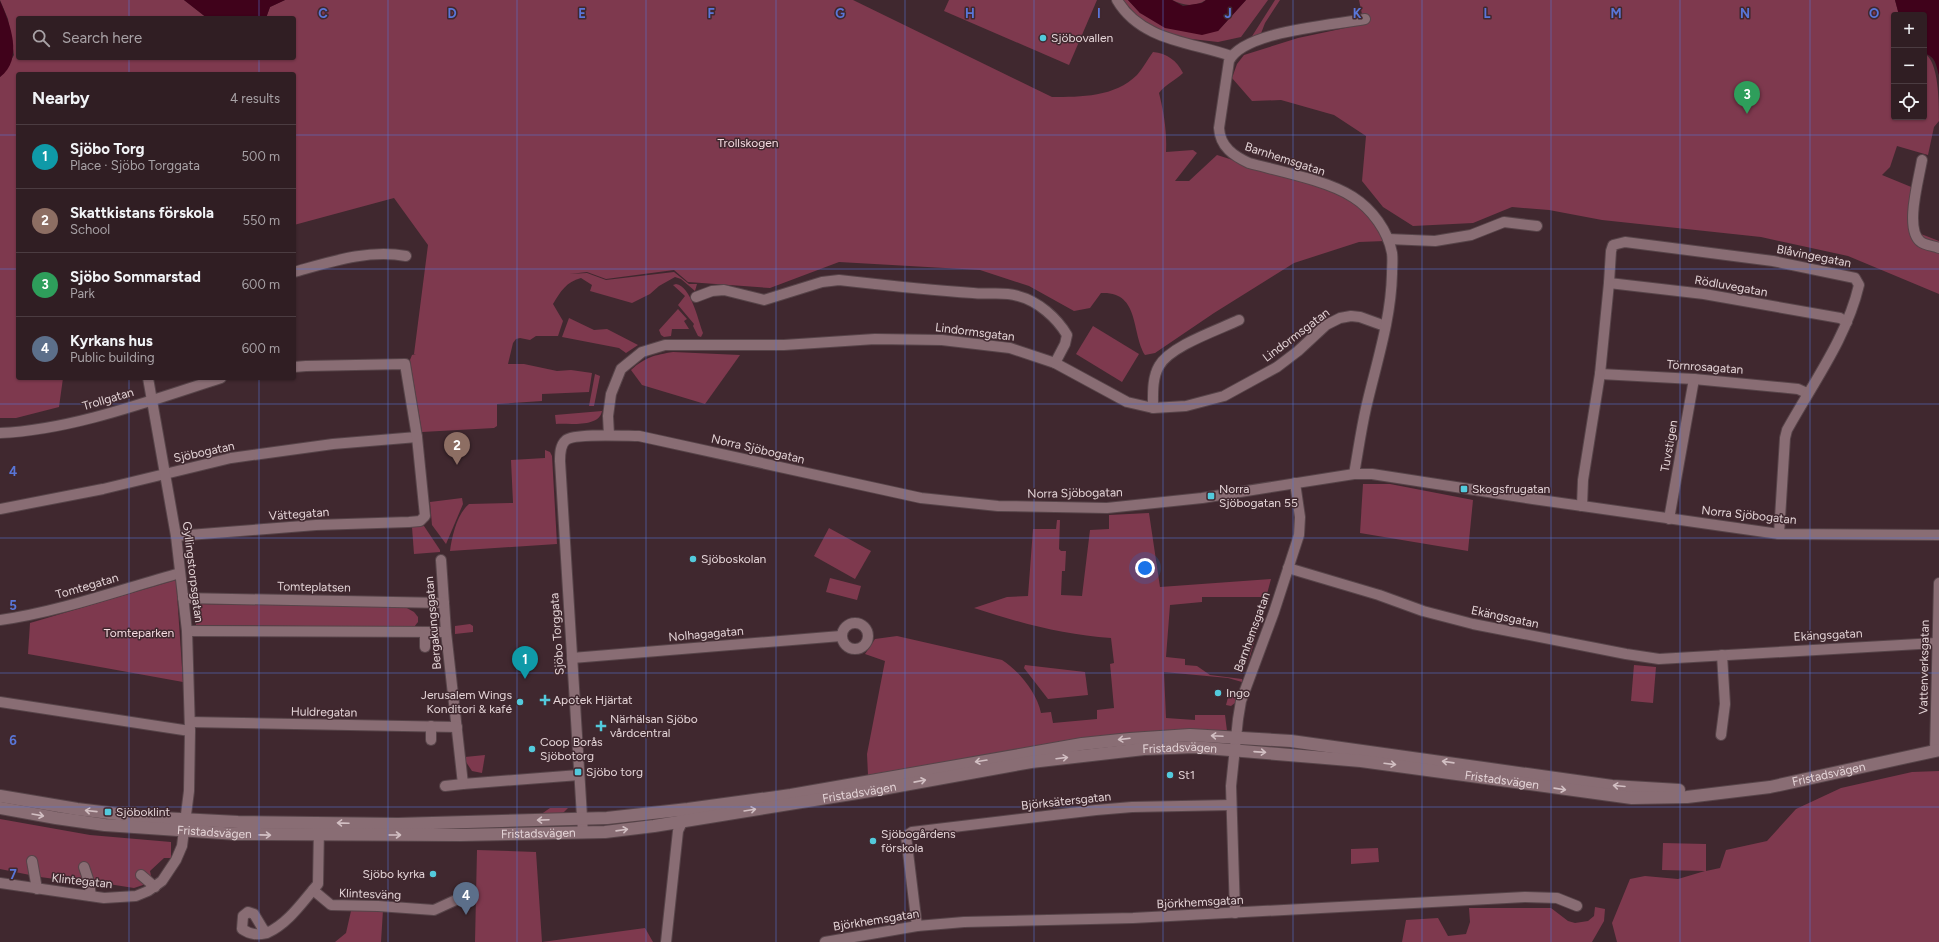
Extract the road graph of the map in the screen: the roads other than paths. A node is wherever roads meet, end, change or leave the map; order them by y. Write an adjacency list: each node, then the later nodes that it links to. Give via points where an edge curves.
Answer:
1 (1118, 0): 3 (street, via 1137,23 1161,36)
2 (1365, 19): 3 (street, via 1287,31 1240,48)
3 (1232, 56): 6 (street, Barnhemsgatan, via 1222,99 1219,128 1219,134 1227,149 1249,163 1345,192 1367,208)
4 (1922, 160): 7 (street, via 1912,217 1913,232 1921,242)
5 (1537, 226): 6 (street, via 1504,222 1467,236 1435,241)
6 (1388, 239): 14 (street, Barnhemsgatan, via 1392,254 1391,294)
7 (1939, 248)
8 (406, 256): 9 (street, via 387,252 339,259)
9 (296, 271)
10 (1609, 284): 13 (street, Rödluvegatan, via 1704,294 1840,318); 13 (street, Blåvingegatan, via 1610,251 1613,245 1625,242 1773,261 1855,278 1859,285); 17 (street)
11 (696, 297): 15 (street, via 724,290 764,300 822,282 839,280 975,294 1004,293 1019,296 1039,306 1061,324 1067,335)
12 (1238, 320): 23 (street, via 1174,350 1164,358 1155,375)
13 (1847, 322): 21 (street, Blåvingegatan)
14 (1385, 326): 23 (street, Lindormsgatan, via 1360,317 1340,318 1319,330 1277,367 1224,396 1186,406); 29 (street, Barnhemsgatan)
15 (1055, 363): 23 (street, Lindormsgatan, via 1127,402); 25 (street, Lindormsgatan, via 1010,348 942,340 875,339 784,345 665,345 642,352 621,369 610,394)
16 (296, 367): 26 (street, via 405,364)
17 (1600, 374): 18 (street, Törnrosagatan); 31 (street, via 1583,480)
18 (1694, 378): 21 (street, Törnrosagatan, via 1798,389); 33 (street, Tuvstigen)
19 (148, 380): 22 (street, Gyllingstorpsgatan)
20 (215, 380): 22 (street, Trollgatan)
21 (1807, 394): 34 (street, Blåvingegatan, via 1785,438)
22 (152, 400): 24 (street, Trollgatan, via 76,422 14,433); 28 (street, Gyllingstorpsgatan)
23 (1153, 408)
24 (0, 433)
25 (609, 435): 27 (street, Norra Sjöbogatan); 30 (street, Norra Sjöbogatan, via 638,436 921,498 998,506 1107,508 1202,498)
26 (417, 437): 28 (street, Sjöbogatan, via 334,444 231,458); 36 (street, Vättegatan, via 425,513 423,519 409,522 316,525)
27 (571, 438): 51 (street, Sjöbo Torggata, via 563,444 560,461)
28 (166, 474): 32 (street, Sjöbogatan); 36 (street, Gyllingstorpsgatan)
29 (1354, 474): 30 (street, Norra Sjöbogatan); 31 (street, Norra Sjöbogatan, via 1390,475 1464,489)
30 (1295, 483): 38 (street, Barnhemsgatan, via 1301,526)
31 (1582, 506): 33 (street, Norra Sjöbogatan)
32 (0, 509)
33 (1669, 519): 34 (street, Norra Sjöbogatan)
34 (1779, 534): 35 (street, Norra Sjöbogatan)
35 (1939, 535)
36 (176, 536): 39 (street, Gyllingstorpsgatan)
37 (441, 560): 42 (street, Bergakungsgatan)
38 (1288, 568): 50 (street, Ekängsgatan, via 1423,611 1523,634 1658,659); 59 (street, Barnhemsgatan, via 1241,701)
39 (180, 573): 41 (street, Gyllingstorpsgatan); 43 (street, Tomtegatan, via 55,609)
40 (1939, 583): 48 (street, Vattenverksgatan)
41 (183, 598): 42 (street, Tomteplatsen); 44 (street, Gyllingstorpsgatan)
42 (444, 603): 46 (street, Bergakungsgatan)
43 (0, 620)
44 (187, 631): 45 (street); 55 (street, Gyllingstorpsgatan)
45 (425, 632): 46 (street); 49 (street)
46 (446, 632): 56 (street, Bergakungsgatan)
47 (841, 636): 51 (street, Nolhagagatan)
48 (1936, 643): 50 (street, Ekängsgatan); 52 (street, Vattenverksgatan)
49 (425, 647)
50 (1722, 655): 57 (street, via 1725,704)
51 (572, 658): 61 (street, Sjöbo Torggata)
52 (1938, 682): 60 (street, Vattenverksgatan)
53 (0, 702): 55 (street, Huldregatan)
54 (424, 723): 55 (street, Huldregatan); 56 (street, Huldregatan); 58 (street)
55 (190, 727): 71 (street, Gyllingstorpsgatan, via 189,791)
56 (457, 727): 62 (street, Bergakungsgatan)
57 (1721, 735)
58 (431, 740)
59 (1235, 744): 60 (street, Fristadsvägen, via 1330,746 1612,786 1716,792 1793,783); 65 (street, Barnhemsgatan); 67 (street, Fristadsvägen, one-way to 67, via 1162,736 1082,744 791,795); 69 (street, Fristadsvägen, one-way to 59, via 1031,762 1144,749)
60 (1937, 751)
61 (579, 775): 62 (street); 68 (street, Sjöbo Torggata)
62 (464, 784): 63 (street)
63 (445, 786)
64 (0, 796): 71 (street, Fristadsvägen, one-way to 64)
65 (1231, 805): 84 (street, Barnhemsgatan); 85 (street, Björksätersgatan, via 1146,806 1096,810 912,832 906,836)
66 (0, 808): 71 (street, Fristadsvägen, one-way to 71, via 105,825)
67 (688, 809): 68 (street, Fristadsvägen, via 607,818); 69 (street)
68 (582, 818): 70 (street, Fristadsvägen, one-way to 70, via 398,824); 72 (street, Sjöbo Torggata)
69 (682, 821): 72 (street, Fristadsvägen, one-way to 69); 87 (street, via 678,831)
70 (319, 822): 71 (street, Fristadsvägen); 73 (street)
71 (185, 825): 73 (street, Fristadsvägen, one-way to 73, via 237,834); 78 (street, Klintegatan, via 182,846 176,860 169,873)
72 (583, 833): 73 (street, Fristadsvägen, one-way to 72)
73 (319, 835): 80 (street, via 318,884)
74 (32, 861): 79 (street)
75 (84, 867): 82 (street)
76 (141, 875): 78 (street)
77 (0, 884): 79 (street, Klintegatan)
78 (154, 887): 82 (street, Klintegatan, via 136,896)
79 (36, 889): 82 (street, Klintegatan)
80 (313, 890): 81 (street, Klintesväng, via 331,905 434,910); 86 (street, via 278,927)
81 (471, 893)
82 (90, 896)
83 (1577, 906): 84 (street, Björkhemsgatan, via 1557,898 1525,897)
84 (1235, 912): 85 (street, Björkhemsgatan)
85 (917, 926): 88 (street, Björkhemsgatan)
86 (268, 932)
87 (666, 942)
88 (825, 942)

